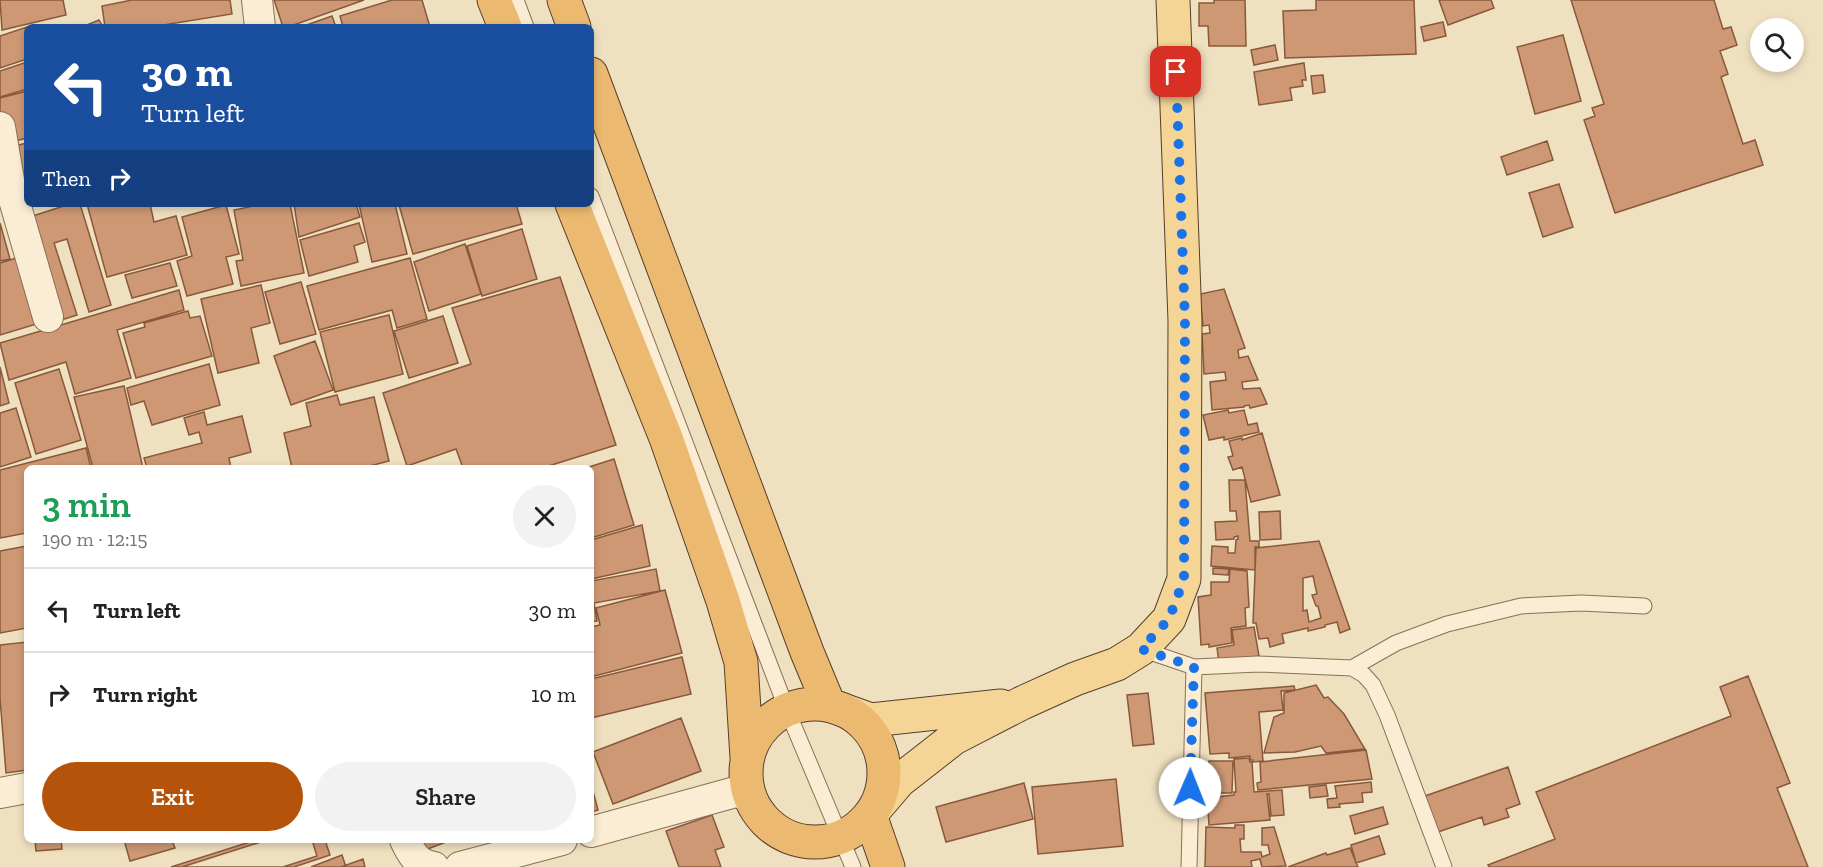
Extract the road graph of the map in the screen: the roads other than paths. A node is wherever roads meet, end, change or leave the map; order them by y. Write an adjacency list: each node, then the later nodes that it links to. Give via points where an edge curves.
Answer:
1 (257, 0): 6 (street)
2 (494, 0): 7 (highway)
3 (516, 0): 8 (lane)
4 (564, 0): 9 (highway)
5 (1173, 0): 17 (main road, via 1185,321 1184,579 1169,619)
6 (260, 24)
7 (503, 24)
8 (525, 24)
9 (573, 24)
10 (594, 82): 21 (highway)
11 (0, 127): 12 (street)
12 (5, 187): 15 (street)
13 (594, 204): 22 (lane)
14 (573, 207): 23 (highway, via 666,438 723,600 741,662)
15 (48, 317)
16 (1644, 606): 19 (lane, via 1521,606 1396,643)
17 (1141, 649): 18 (lane); 20 (main road, via 1117,664)
18 (1194, 667): 19 (lane, via 1258,664); 37 (lane)
19 (1352, 668): 38 (lane, via 1372,685 1387,715)
20 (1022, 703): 21 (main road, via 871,720); 27 (main road, via 954,738 899,781)
21 (829, 705): 22 (highway, via 802,705); 27 (highway, via 850,713 872,733 884,759 883,789)
22 (787, 710): 23 (highway, via 754,739); 32 (lane)
23 (747, 758): 26 (highway, via 746,780)
24 (24, 789): 25 (street)
25 (0, 793)
26 (751, 800): 28 (street, via 740,791); 29 (highway, via 762,818)
27 (870, 815): 32 (highway, via 851,832); 36 (highway)
28 (594, 831)
29 (778, 832): 32 (highway, via 802,841 828,841); 35 (highway)
30 (406, 843): 33 (street, via 424,865)
31 (551, 843): 34 (street)
32 (848, 858)
33 (434, 867)
34 (460, 867)
35 (807, 867)
36 (888, 867)
37 (1189, 867)
38 (1444, 867)

